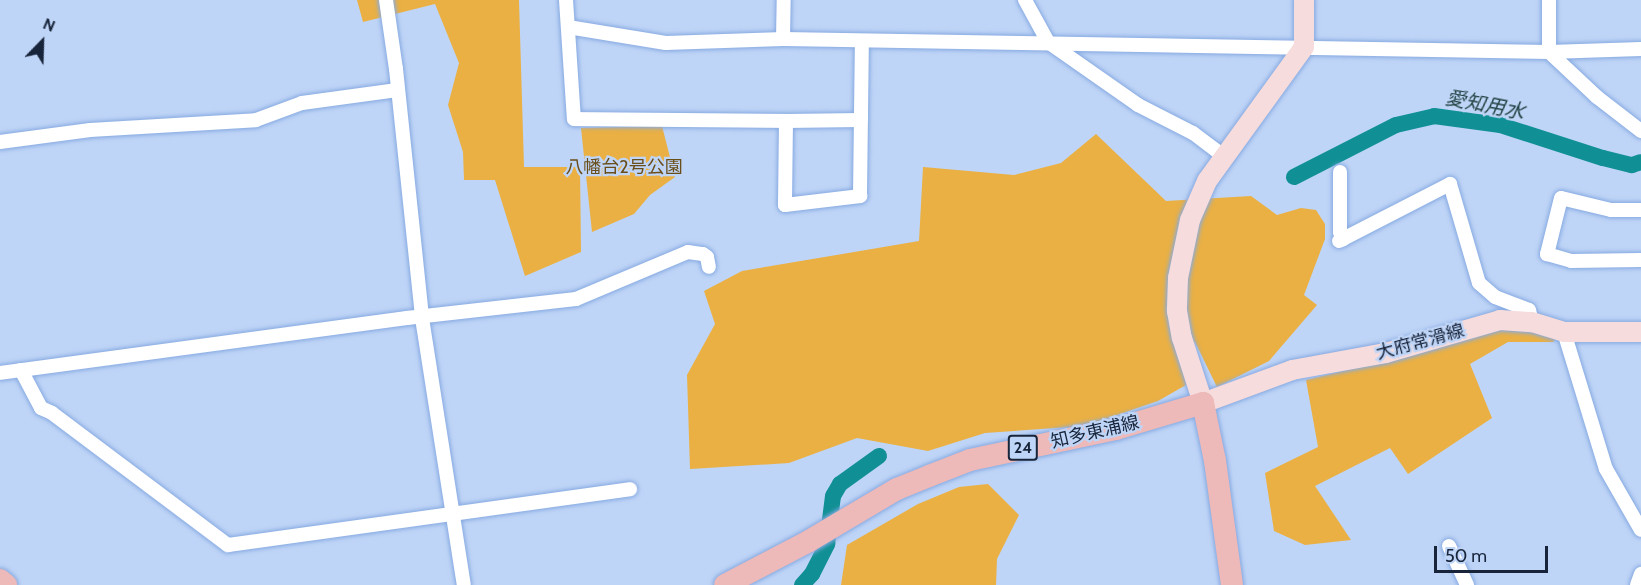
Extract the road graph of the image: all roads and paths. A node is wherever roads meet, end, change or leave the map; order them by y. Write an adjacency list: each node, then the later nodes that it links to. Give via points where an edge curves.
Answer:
1 (386, 0): 14 (street)
2 (566, 0): 7 (street)
3 (784, 0): 8 (street)
4 (1024, 0): 10 (street)
5 (1304, 0): 11 (main road)
6 (1550, 0): 13 (street)
7 (568, 27): 8 (street, via 666,43); 16 (street, via 574,119)
8 (783, 39): 9 (street)
9 (862, 42): 10 (street); 15 (street)
10 (1048, 42): 11 (street); 19 (street, via 1138,105 1193,133)
11 (1304, 46): 13 (street); 19 (main road)
12 (1641, 49): 13 (street)
13 (1549, 52): 17 (street)
14 (397, 90): 18 (street, via 302,103 256,120 90,130); 24 (street)
15 (861, 120): 16 (street); 16 (street, via 860,196 785,204)
16 (786, 121)
17 (1641, 131)
18 (0, 142)
19 (1224, 157): 30 (main road, via 1207,181 1190,220 1178,278 1177,311 1182,339)
20 (1340, 172): 25 (street, via 1341,240 1450,184 1479,283 1495,297 1529,310)
21 (1641, 210): 22 (street, via 1611,210 1561,198 1546,254 1571,261)
22 (1641, 260)
23 (709, 267): 24 (street, via 703,254 688,252 576,299)
24 (422, 318): 28 (street); 32 (street)
25 (1532, 322): 26 (main road, 大府常滑線); 30 (main road, 大府常滑線, via 1500,320 1386,353 1292,370)
26 (1564, 332): 27 (main road, 大府常滑線); 33 (street, via 1606,469)
27 (1641, 332)
28 (21, 370): 29 (street); 32 (street, via 41,408 228,544)
29 (0, 373)
30 (1203, 404): 39 (main road, 知多東浦線 / 24, via 1116,429 970,460 897,489); 40 (main road)
31 (630, 489): 32 (street)
32 (454, 513): 38 (street)
33 (1641, 530)
34 (1449, 546): 41 (street)
35 (1641, 574): 42 (street)
36 (0, 580): 37 (main road)
37 (6, 585)
38 (464, 585)
39 (725, 585)
40 (1232, 585)
41 (1467, 585)
42 (1637, 585)

